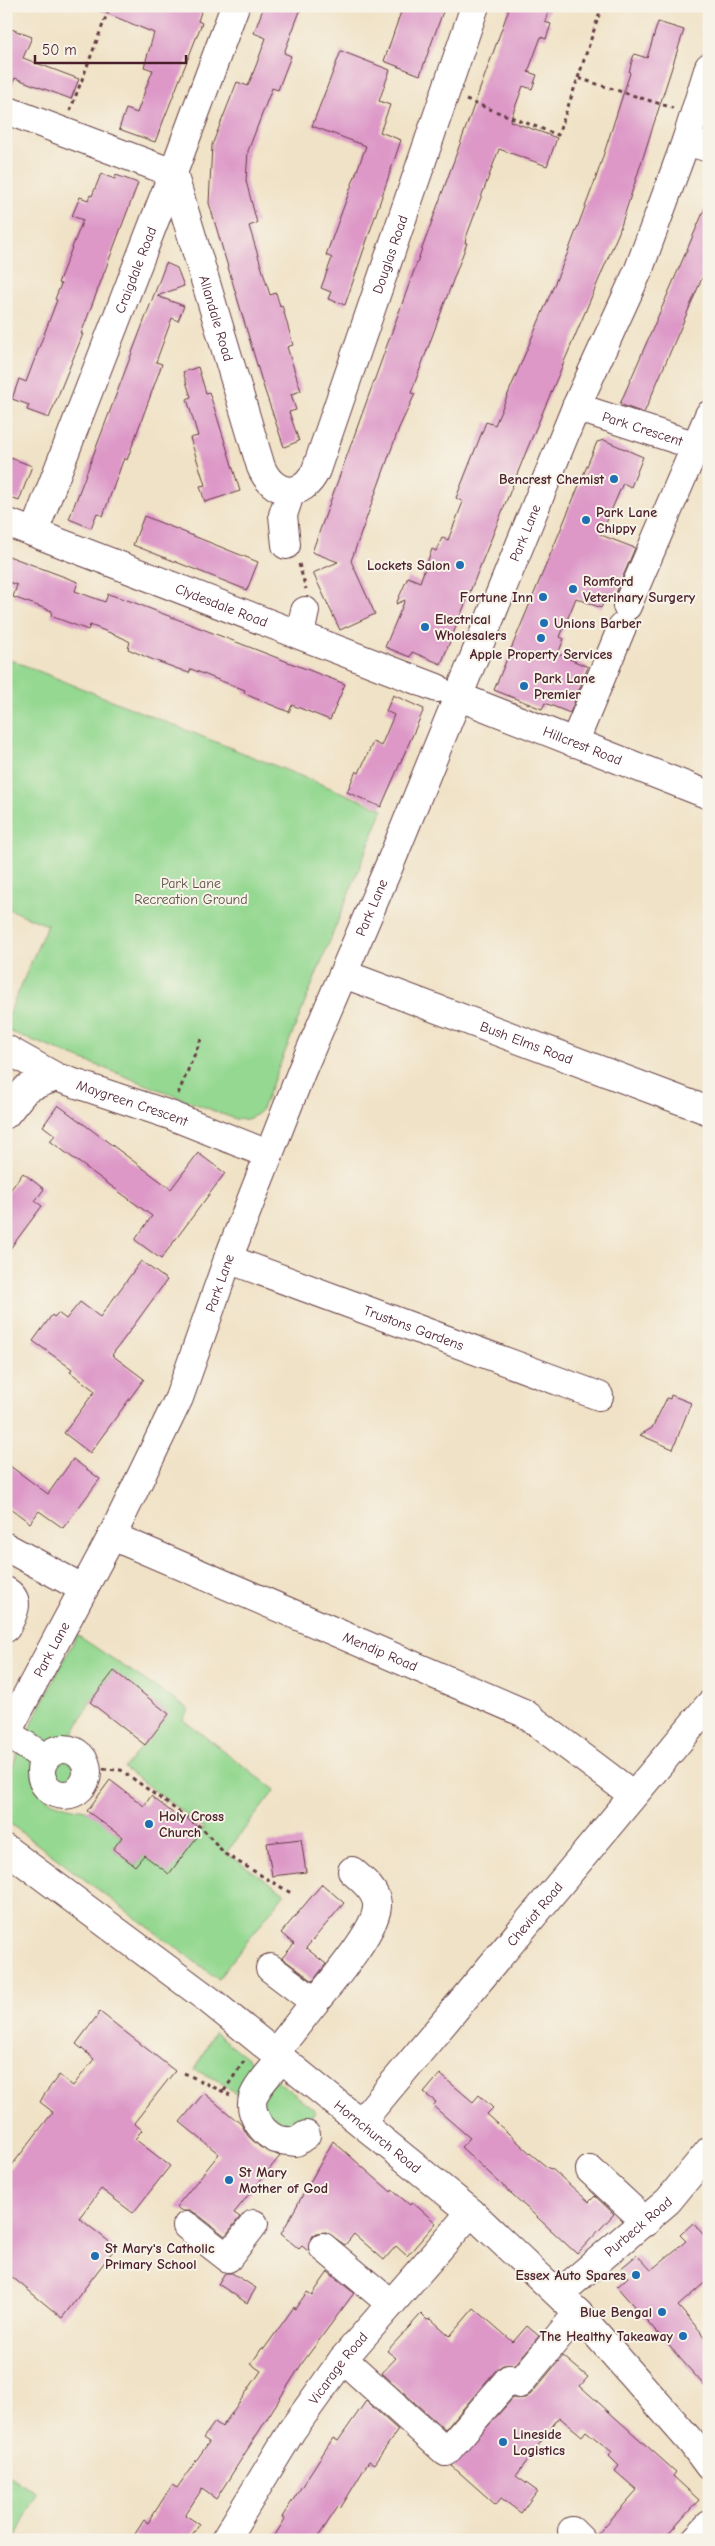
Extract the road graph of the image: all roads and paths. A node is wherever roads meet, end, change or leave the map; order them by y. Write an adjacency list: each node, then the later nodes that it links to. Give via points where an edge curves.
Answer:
1 (110, 6): 10 (path)
2 (235, 6): 12 (street, Craigdale Road)
3 (475, 6): 7 (street, Douglas Road)
4 (602, 6): 6 (path)
5 (709, 67): 9 (street, Park Lane)
6 (578, 78): 7 (path, via 558,135); 9 (path)
7 (447, 93): 16 (street, Douglas Road, via 316,470 312,480)
8 (6, 110): 10 (street)
9 (694, 115): 11 (street, Park Lane)
10 (63, 132): 12 (street)
11 (698, 145): 13 (street, Park Lane)
12 (173, 173): 16 (street, Allandale Road, via 261,467 274,486); 18 (street, Craigdale Road)
13 (576, 407): 15 (street, Park Crescent); 21 (street, Park Lane)
14 (709, 415): 15 (street)
15 (702, 448): 22 (street, via 624,617)
16 (291, 491): 19 (street, via 283,515)
17 (6, 522): 18 (street, Clydesdale Road)
18 (34, 532): 20 (street, Clydesdale Road)
19 (286, 545): 20 (path, via 297,558 311,608)
20 (303, 620): 21 (street, Clydesdale Road)
21 (447, 692): 22 (street, Hillcrest Road); 24 (street, Park Lane)
22 (574, 742): 23 (street, Hillcrest Road)
23 (709, 795)
24 (344, 974): 28 (street, Bush Elms Road); 31 (street, Park Lane)
25 (201, 1039): 30 (path)
26 (6, 1048): 27 (street, Maygreen Crescent)
27 (56, 1077): 29 (street, via 27,1088); 30 (street, Maygreen Crescent)
28 (709, 1111)
29 (6, 1114)
30 (170, 1115): 31 (street, Maygreen Crescent)
31 (268, 1154): 32 (street, Park Lane)
32 (228, 1259): 33 (street, Trustons Gardens); 34 (street, Park Lane, via 180,1398)
33 (599, 1396)
34 (112, 1536): 36 (street, Park Lane); 43 (street, Mendip Road, via 524,1713)
35 (6, 1547): 36 (street)
36 (84, 1589): 40 (street, Park Lane)
37 (6, 1591): 38 (street, via 14,1597 16,1604)
38 (6, 1628)
39 (709, 1705): 43 (street, Cheviot Road)
40 (6, 1734): 41 (street)
41 (45, 1758): 42 (street, via 51,1752 66,1749 79,1755); 42 (street, via 42,1780 59,1795 80,1789)
42 (87, 1768): 46 (path, via 121,1770 203,1829 225,1854)
43 (633, 1794): 53 (street, Cheviot Road)
44 (8, 1854): 49 (street, Hornchurch Road)
45 (352, 1871): 48 (street, via 370,1888 377,1904 376,1913 342,1969)
46 (291, 1894)
47 (270, 1968): 48 (street)
48 (315, 2002): 49 (street)
49 (272, 2050): 51 (path); 52 (street, via 251,2105); 53 (street, Hornchurch Road)
50 (184, 2073): 51 (path)
51 (224, 2091): 52 (path)
52 (254, 2115): 54 (street, via 263,2130 276,2139 296,2142)
53 (362, 2122): 57 (street, Hornchurch Road)
54 (306, 2135)
55 (709, 2151): 58 (street, Purbeck Road, via 668,2201)
56 (590, 2170): 58 (street)
57 (471, 2212): 62 (street, Hornchurch Road); 63 (street, Vicarage Road)
58 (646, 2222): 62 (street, Purbeck Road)
59 (254, 2224): 60 (street, via 228,2258)
60 (187, 2226)
61 (323, 2246): 63 (street)
62 (559, 2294): 64 (street, Hornchurch Road)
63 (392, 2304): 65 (street, Vicarage Road)
64 (578, 2313): 65 (street, via 518,2384 509,2379 446,2452); 66 (street, Hornchurch Road)
65 (343, 2359): 68 (street, Vicarage Road, via 292,2430)
66 (709, 2466)
67 (709, 2525): 69 (street)
68 (225, 2540)
69 (696, 2540)

